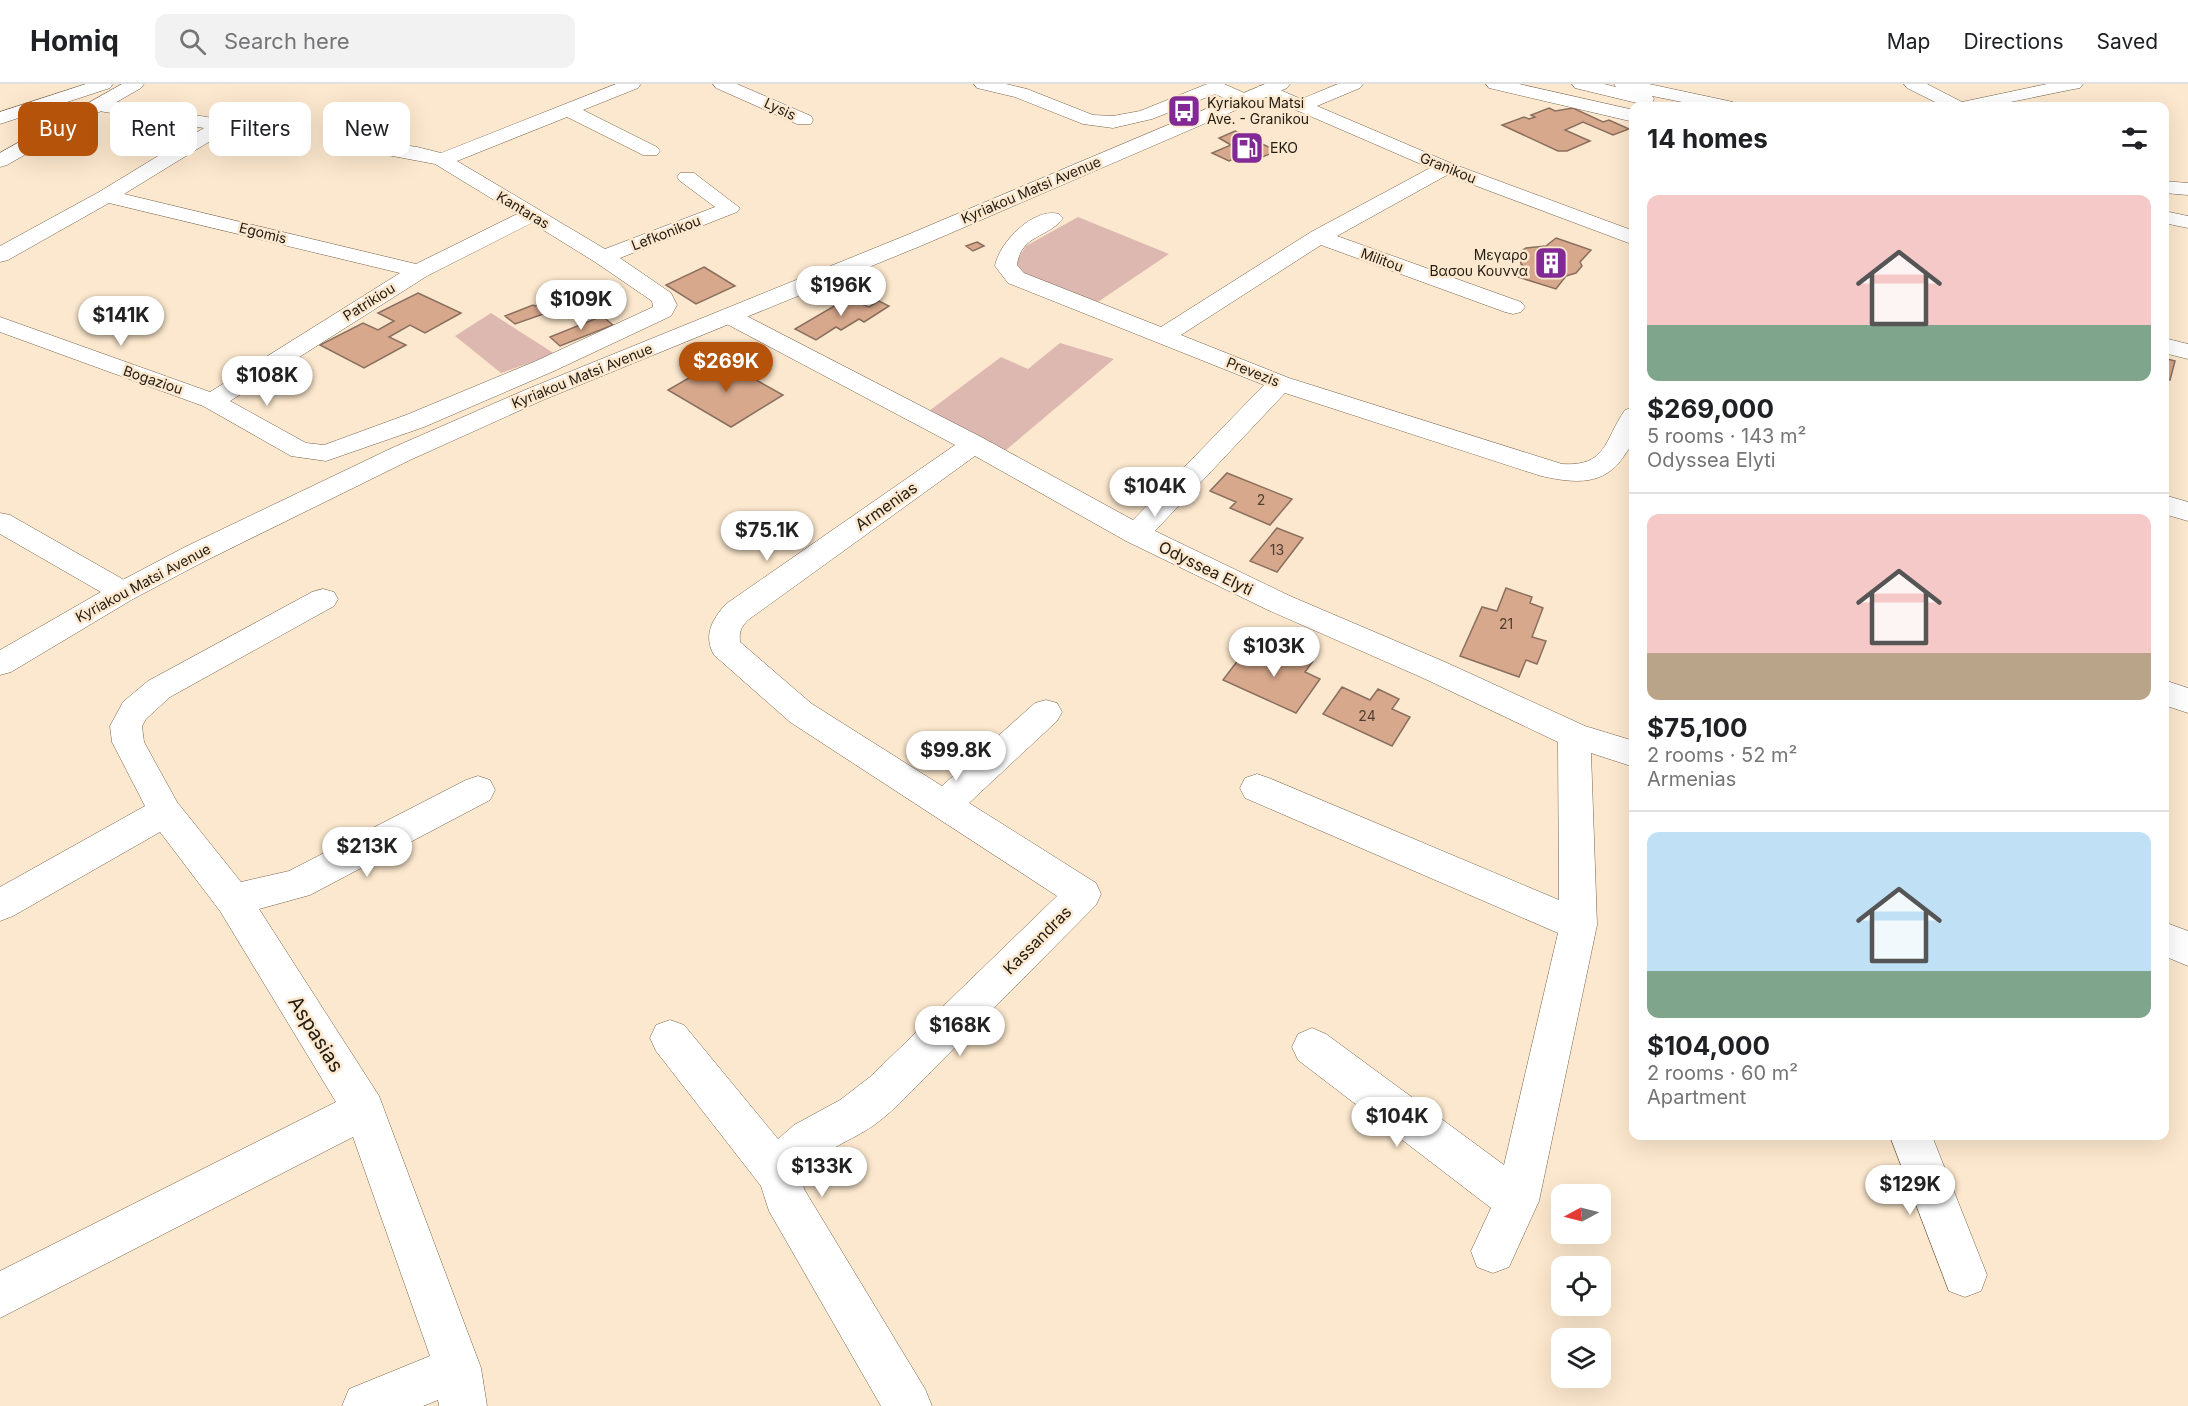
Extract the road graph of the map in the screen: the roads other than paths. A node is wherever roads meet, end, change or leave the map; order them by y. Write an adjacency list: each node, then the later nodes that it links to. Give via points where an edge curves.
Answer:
1 (104, 84): 22 (street)
2 (135, 84): 18 (street)
3 (632, 84): 20 (street)
4 (722, 84): 23 (street, Lysis, via 760,92)
5 (1354, 84): 19 (street)
6 (1495, 84): 21 (street)
7 (1581, 84): 14 (street)
8 (1623, 84): 15 (street)
9 (1913, 84): 16 (street)
10 (2074, 84): 17 (street)
11 (992, 85): 13 (street, via 1090,120 1113,122)
12 (1273, 87): 13 (street, Kyriakou Matsi Avenue); 19 (street, Granikou)
13 (1227, 90): 47 (street, Kyriakou Matsi Avenue, via 915,240)
14 (1661, 102)
15 (1707, 102)
16 (1948, 102)
17 (1986, 102)
18 (99, 105): 24 (street); 29 (street)
19 (1302, 105): 30 (street, Granikou)
20 (566, 109): 26 (street); 28 (street)
21 (1629, 115)
22 (0, 118)
23 (804, 120)
24 (209, 124)
25 (209, 133): 34 (street)
26 (650, 151)
27 (410, 152): 28 (street, Kantaras)
28 (442, 160): 37 (street, Kantaras)
29 (0, 161)
30 (1446, 168): 41 (street); 42 (street, Granikou)
31 (687, 177): 44 (street, Lefkonikou, via 730,208)
32 (2169, 187): 33 (street)
33 (2188, 189)
34 (106, 196): 43 (street); 45 (street, Egomis)
35 (2169, 204): 36 (street)
36 (2188, 209)
37 (532, 215): 44 (street, Kantaras); 45 (street, Patrikiou)
38 (1052, 218): 49 (street, Prevezis, via 1013,246 1006,260 1012,275)
39 (2169, 218): 40 (street)
40 (2188, 222)
41 (1319, 237): 46 (street, Militou); 49 (street)
42 (1629, 237)
43 (0, 255)
44 (603, 257): 52 (street, Kantaras, via 663,298 665,305 656,316)
45 (419, 271): 55 (street, Patrikiou)
46 (1513, 307)
47 (729, 316): 54 (street, Kyriakou Matsi Avenue); 57 (street, Odyssea Elyti)
48 (5, 332): 55 (street, Bogaziou)
49 (1164, 336): 53 (street, Prevezis)
50 (2169, 346): 51 (street)
51 (2188, 352)
52 (545, 366): 54 (street); 55 (street, Bogaziou, via 415,421 326,453 300,450)
53 (1280, 383): 56 (street, Prevezis, via 1541,468 1578,475 1604,466); 61 (street)
54 (562, 384): 62 (street, Kyriakou Matsi Avenue, via 401,454)
55 (212, 401)
56 (1629, 425)
57 (974, 444): 61 (street, Odyssea Elyti); 72 (street, Armenias, via 737,612 727,621 723,635 725,646 801,713)
58 (2169, 506): 59 (street)
59 (2188, 512)
60 (0, 522): 62 (street)
61 (1136, 534): 68 (street, Odyssea Elyti, via 1279,603)
62 (123, 592): 64 (street, Kyriakou Matsi Avenue)
63 (323, 599): 73 (street, Aspasias, via 159,689 134,711 126,726 128,742)
64 (0, 663)
65 (2169, 695): 66 (street)
66 (2188, 701)
67 (1046, 712): 72 (street)
68 (1574, 735): 69 (street, Odyssea Elyti); 76 (street)
69 (1629, 752)
70 (1257, 788): 76 (street)
71 (478, 790): 74 (street, via 297,884)
72 (944, 805): 83 (street, Kassandras, via 1083,894 884,1091 851,1117 800,1145 788,1158)
73 (165, 812): 74 (street, Aspasias); 75 (street)
74 (233, 900): 81 (street, Aspasias)
75 (0, 905)
76 (1578, 926): 84 (street)
77 (2169, 940): 78 (street)
78 (2188, 949)
79 (670, 1038): 83 (street)
80 (1312, 1047): 84 (street)
81 (364, 1110): 87 (street); 88 (street, Aspasias)
82 (1913, 1140): 86 (street)
83 (782, 1177): 90 (street, via 784,1196)
84 (1517, 1201): 85 (street)
85 (1494, 1251)
86 (1965, 1275)
87 (0, 1295)
88 (461, 1387): 89 (street, Aspasias)
89 (366, 1406)
90 (908, 1406)

